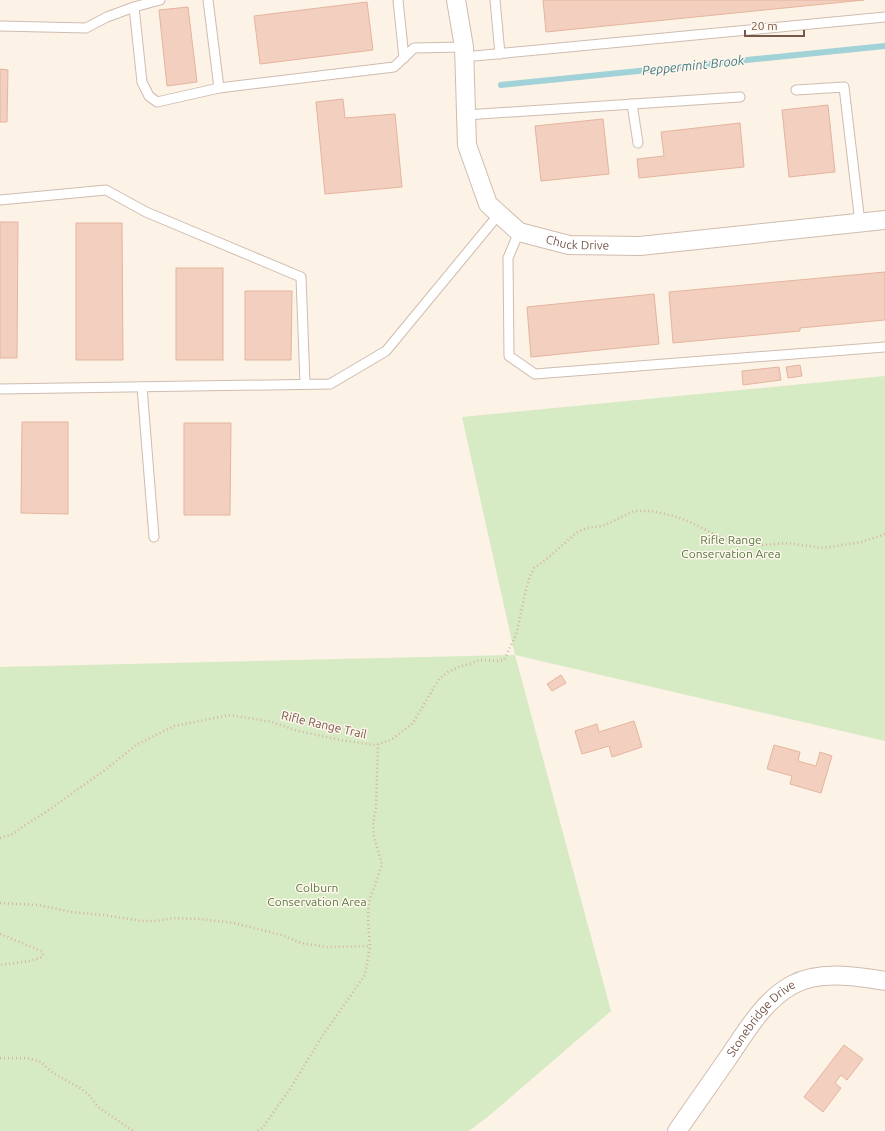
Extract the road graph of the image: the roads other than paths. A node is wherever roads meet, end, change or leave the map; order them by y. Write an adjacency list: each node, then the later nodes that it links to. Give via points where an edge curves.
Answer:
1 (160, 0): 6 (lane)
2 (208, 0): 12 (lane)
3 (398, 0): 11 (lane)
4 (456, 0): 9 (street, Chuck Drive)
5 (495, 0): 10 (lane)
6 (134, 7): 8 (lane, via 86,28); 12 (lane, via 142,82 149,96 157,102)
7 (885, 17): 10 (lane)
8 (0, 26)
9 (464, 52): 10 (lane); 11 (lane, via 414,48); 16 (street, Chuck Drive)
10 (500, 54)
11 (404, 58): 12 (lane, via 394,67)
12 (218, 88)
13 (796, 90): 21 (lane, via 844,88)
14 (740, 97): 15 (lane)
15 (632, 104): 16 (lane); 17 (lane)
16 (466, 115): 19 (street, Chuck Drive, via 467,145 488,204)
17 (638, 143)
18 (0, 200): 24 (lane, via 106,190 146,212 301,277)
19 (500, 214): 22 (street, Chuck Drive); 24 (lane, via 386,351 330,384)
20 (885, 220): 21 (street, Chuck Drive)
21 (860, 223): 22 (street, Chuck Drive, via 640,246 569,245)
22 (519, 232): 23 (lane, via 508,258 509,356 535,374)
23 (885, 347)
24 (305, 384): 25 (lane)
25 (142, 387): 26 (lane); 27 (lane)
26 (0, 389)
27 (154, 537)
28 (885, 981): 29 (street, Stonebridge Drive, via 852,976 829,976 810,978 787,988 756,1017)
29 (677, 1131)

